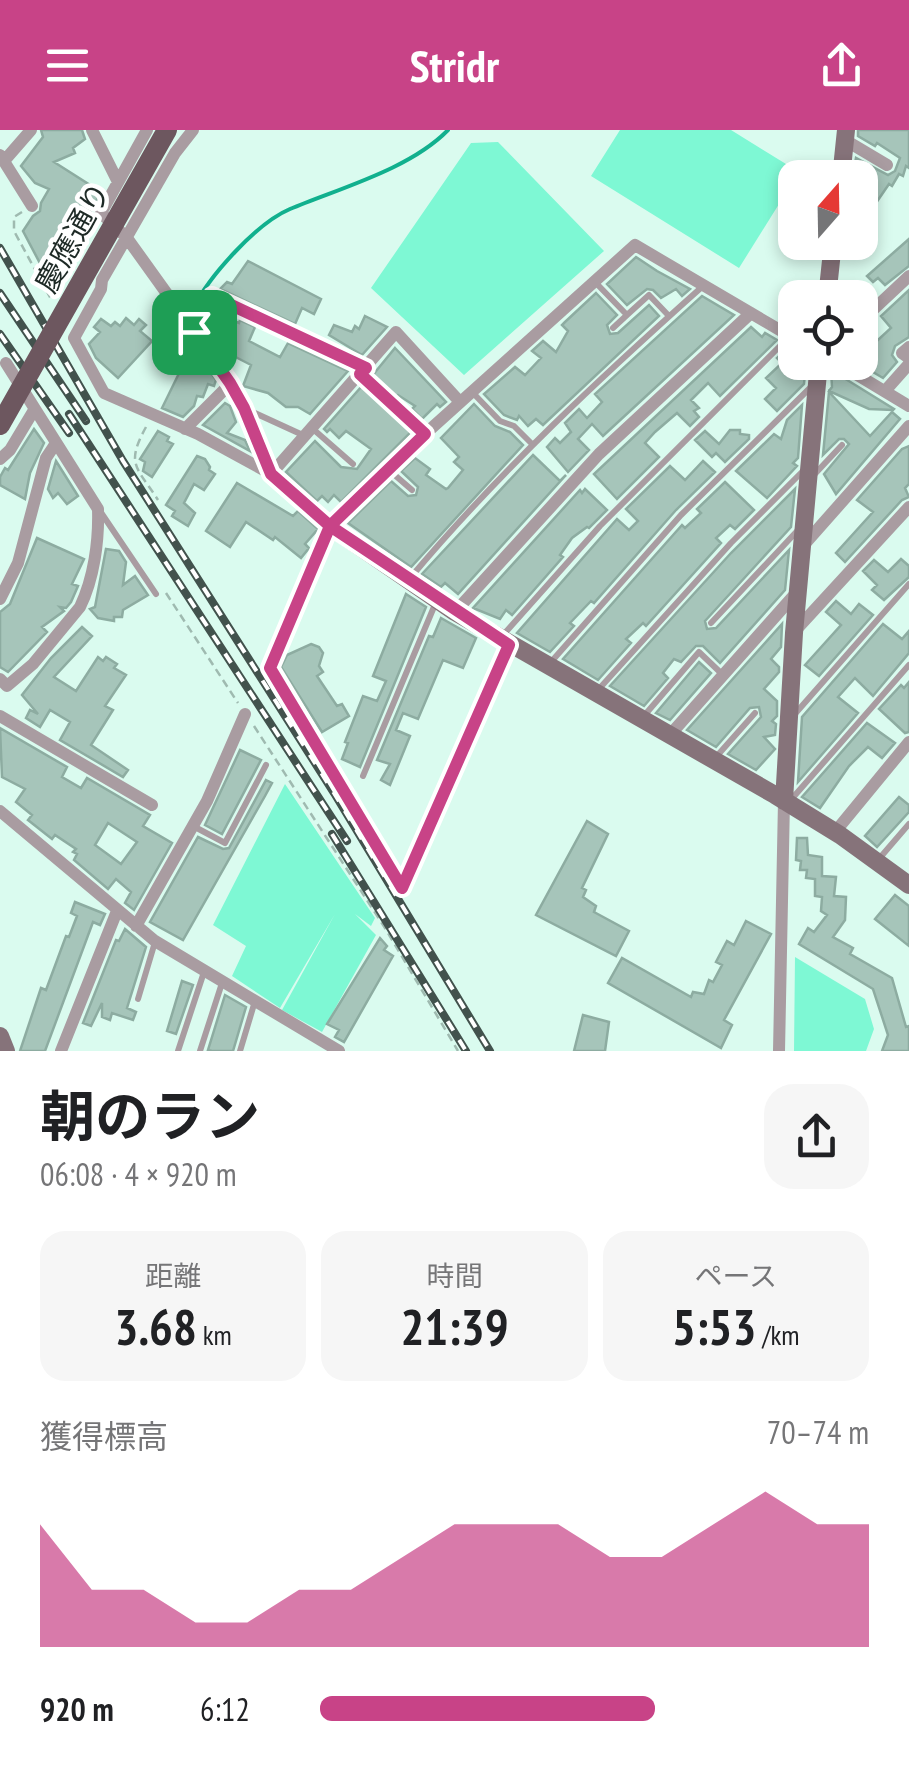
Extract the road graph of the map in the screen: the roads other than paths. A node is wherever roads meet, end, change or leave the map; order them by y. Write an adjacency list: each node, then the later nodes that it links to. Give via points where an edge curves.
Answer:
1 (31, 130): 7 (street)
2 (92, 130): 10 (street)
3 (147, 130): 10 (street)
4 (166, 130): 38 (main road, 慶應通り, bridge)
5 (193, 130): 12 (street)
6 (846, 135): 8 (street); 9 (street)
7 (2, 158): 11 (street)
8 (843, 160)
9 (887, 165)
10 (118, 182): 12 (street, via 101,213)
11 (32, 206)
12 (127, 238): 22 (street); 40 (street, via 74,338 104,392)
13 (909, 276): 16 (street)
14 (594, 281): 15 (street, via 635,245); 18 (lane); 33 (street)
15 (704, 285): 17 (street); 19 (lane)
16 (878, 305)
17 (751, 313): 21 (street); 63 (street, via 598,454)
18 (627, 315): 19 (lane, via 648,294); 20 (lane)
19 (669, 316): 44 (lane)
20 (613, 328)
21 (778, 329)
22 (193, 332): 27 (street, via 212,296); 31 (street)
23 (909, 347): 25 (street, via 902,353)
24 (778, 353): 66 (lane, via 600,526)
25 (909, 361): 32 (street)
26 (2, 367): 37 (street)
27 (363, 371): 34 (street, via 396,332); 41 (street); 42 (lane)
28 (810, 380): 68 (lane)
29 (817, 380): 50 (street)
30 (866, 380): 32 (street)
31 (230, 383): 36 (street); 40 (street)
32 (885, 391): 35 (street)
33 (472, 392): 34 (street); 44 (lane)
34 (460, 402): 42 (street)
35 (909, 406)
36 (244, 408): 41 (lane); 49 (street)
37 (34, 410): 43 (street); 46 (street)
38 (0, 424)
39 (909, 426): 56 (street)
40 (185, 429): 49 (street)
41 (310, 432): 47 (lane); 49 (street)
42 (425, 434): 48 (street)
43 (56, 443): 53 (street); 61 (street)
44 (533, 445): 57 (lane)
45 (842, 446): 50 (lane)
46 (0, 459)
47 (353, 464)
48 (388, 470): 51 (lane); 54 (street)
49 (271, 474): 54 (street)
50 (808, 474): 55 (street); 71 (lane, via 797,474)
51 (412, 490)
52 (909, 507): 65 (street)
53 (98, 509): 60 (lane); 70 (street, via 98,539 80,607 42,654)
54 (330, 526): 57 (street); 66 (street, via 270,668 402,888)
55 (804, 527): 56 (street); 64 (lane)
56 (802, 547): 59 (street)
57 (409, 580): 62 (street)
58 (909, 584): 76 (lane)
59 (798, 591): 65 (street); 69 (street)
60 (156, 594)
61 (0, 599)
62 (437, 600): 63 (street); 81 (lane)
63 (454, 612): 66 (street)
64 (711, 623)
65 (794, 633): 76 (street)
66 (504, 642): 68 (street)
67 (909, 665): 82 (lane)
68 (547, 667): 71 (street)
69 (723, 674): 75 (lane, via 699,652); 77 (street)
70 (2, 686)
71 (594, 694): 75 (street)
72 (755, 713): 79 (lane)
73 (246, 714): 86 (street)
74 (0, 716): 83 (street)
75 (640, 720): 77 (street)
76 (787, 724): 82 (street)
77 (669, 736): 79 (street)
78 (909, 742): 87 (street)
79 (713, 760): 82 (street)
80 (266, 766): 86 (lane, via 224,842)
81 (363, 776)
82 (786, 802): 87 (street); 104 (street)
83 (152, 805)
84 (0, 810): 90 (street)
85 (909, 824): 88 (lane)
86 (193, 826): 91 (street)
87 (835, 832): 88 (street)
88 (878, 860): 89 (street)
89 (909, 884)
90 (117, 910): 91 (street); 99 (street)
91 (136, 926): 92 (street)
92 (156, 941): 93 (street); 95 (lane)
93 (204, 971): 94 (street); 100 (lane)
94 (222, 981): 96 (street); 101 (lane)
95 (138, 999)
96 (255, 1000): 102 (lane); 103 (street)
97 (0, 1036): 98 (street)
98 (6, 1051)
99 (61, 1051)
100 (178, 1051)
101 (200, 1051)
102 (240, 1051)
103 (339, 1051)
104 (779, 1051)

